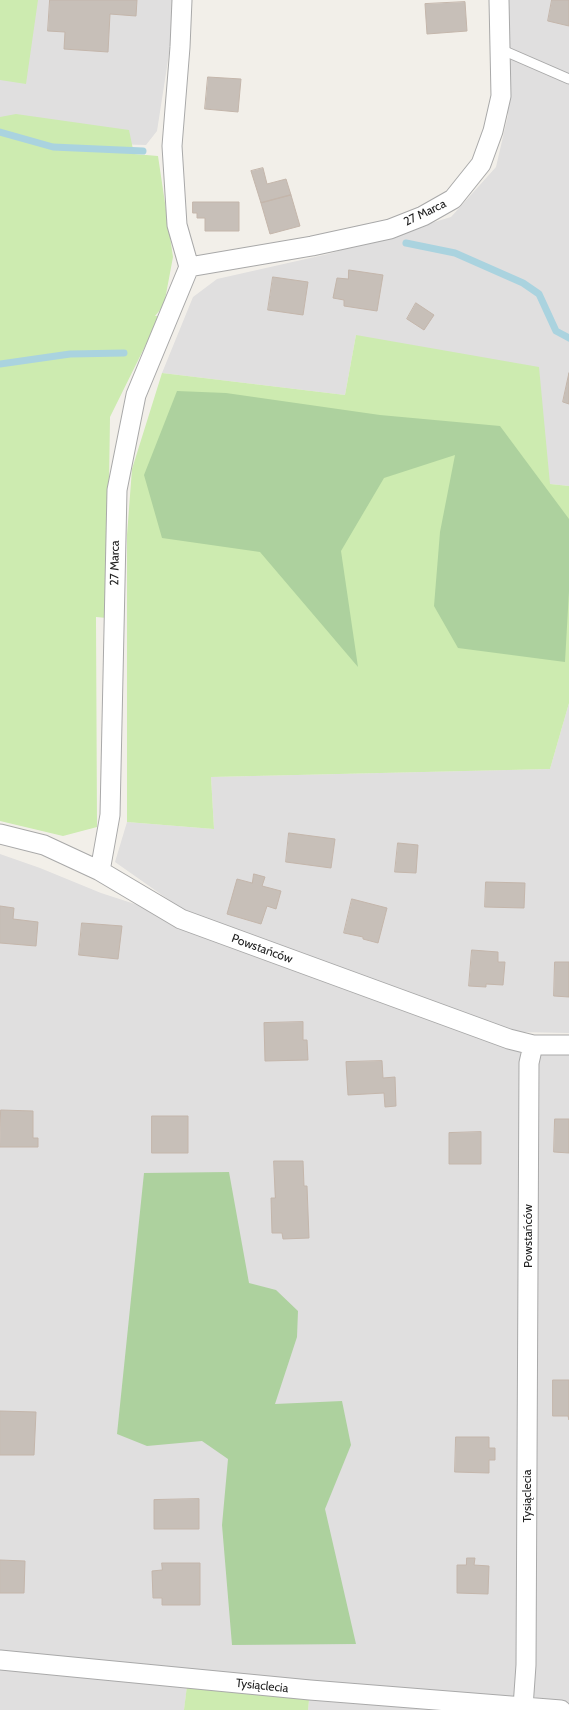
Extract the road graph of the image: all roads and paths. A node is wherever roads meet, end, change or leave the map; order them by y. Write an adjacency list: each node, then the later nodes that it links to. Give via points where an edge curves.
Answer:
1 (182, 0): 5 (street, via 172,146 177,225)
2 (499, 0): 3 (street, 27 Marca)
3 (500, 49): 4 (lane); 5 (street, 27 Marca, via 501,96 493,131 481,164 453,199 423,216 390,229 312,246)
4 (569, 79)
5 (189, 267): 7 (street, 27 Marca, via 136,395 117,490 110,815)
6 (0, 834): 7 (street, Powstańców, via 44,845)
7 (100, 871): 8 (street, Powstańców, via 181,920 509,1039)
8 (533, 1045): 9 (street, Powstańców); 10 (street, Powstańców, via 529,1064)
9 (569, 1045)
10 (527, 1428): 12 (street, Tysiąclecia, via 526,1665)
11 (0, 1660): 12 (street, Tysiąclecia, via 310,1690)
12 (523, 1707): 13 (street, Tysiąclecia)
13 (561, 1710)

